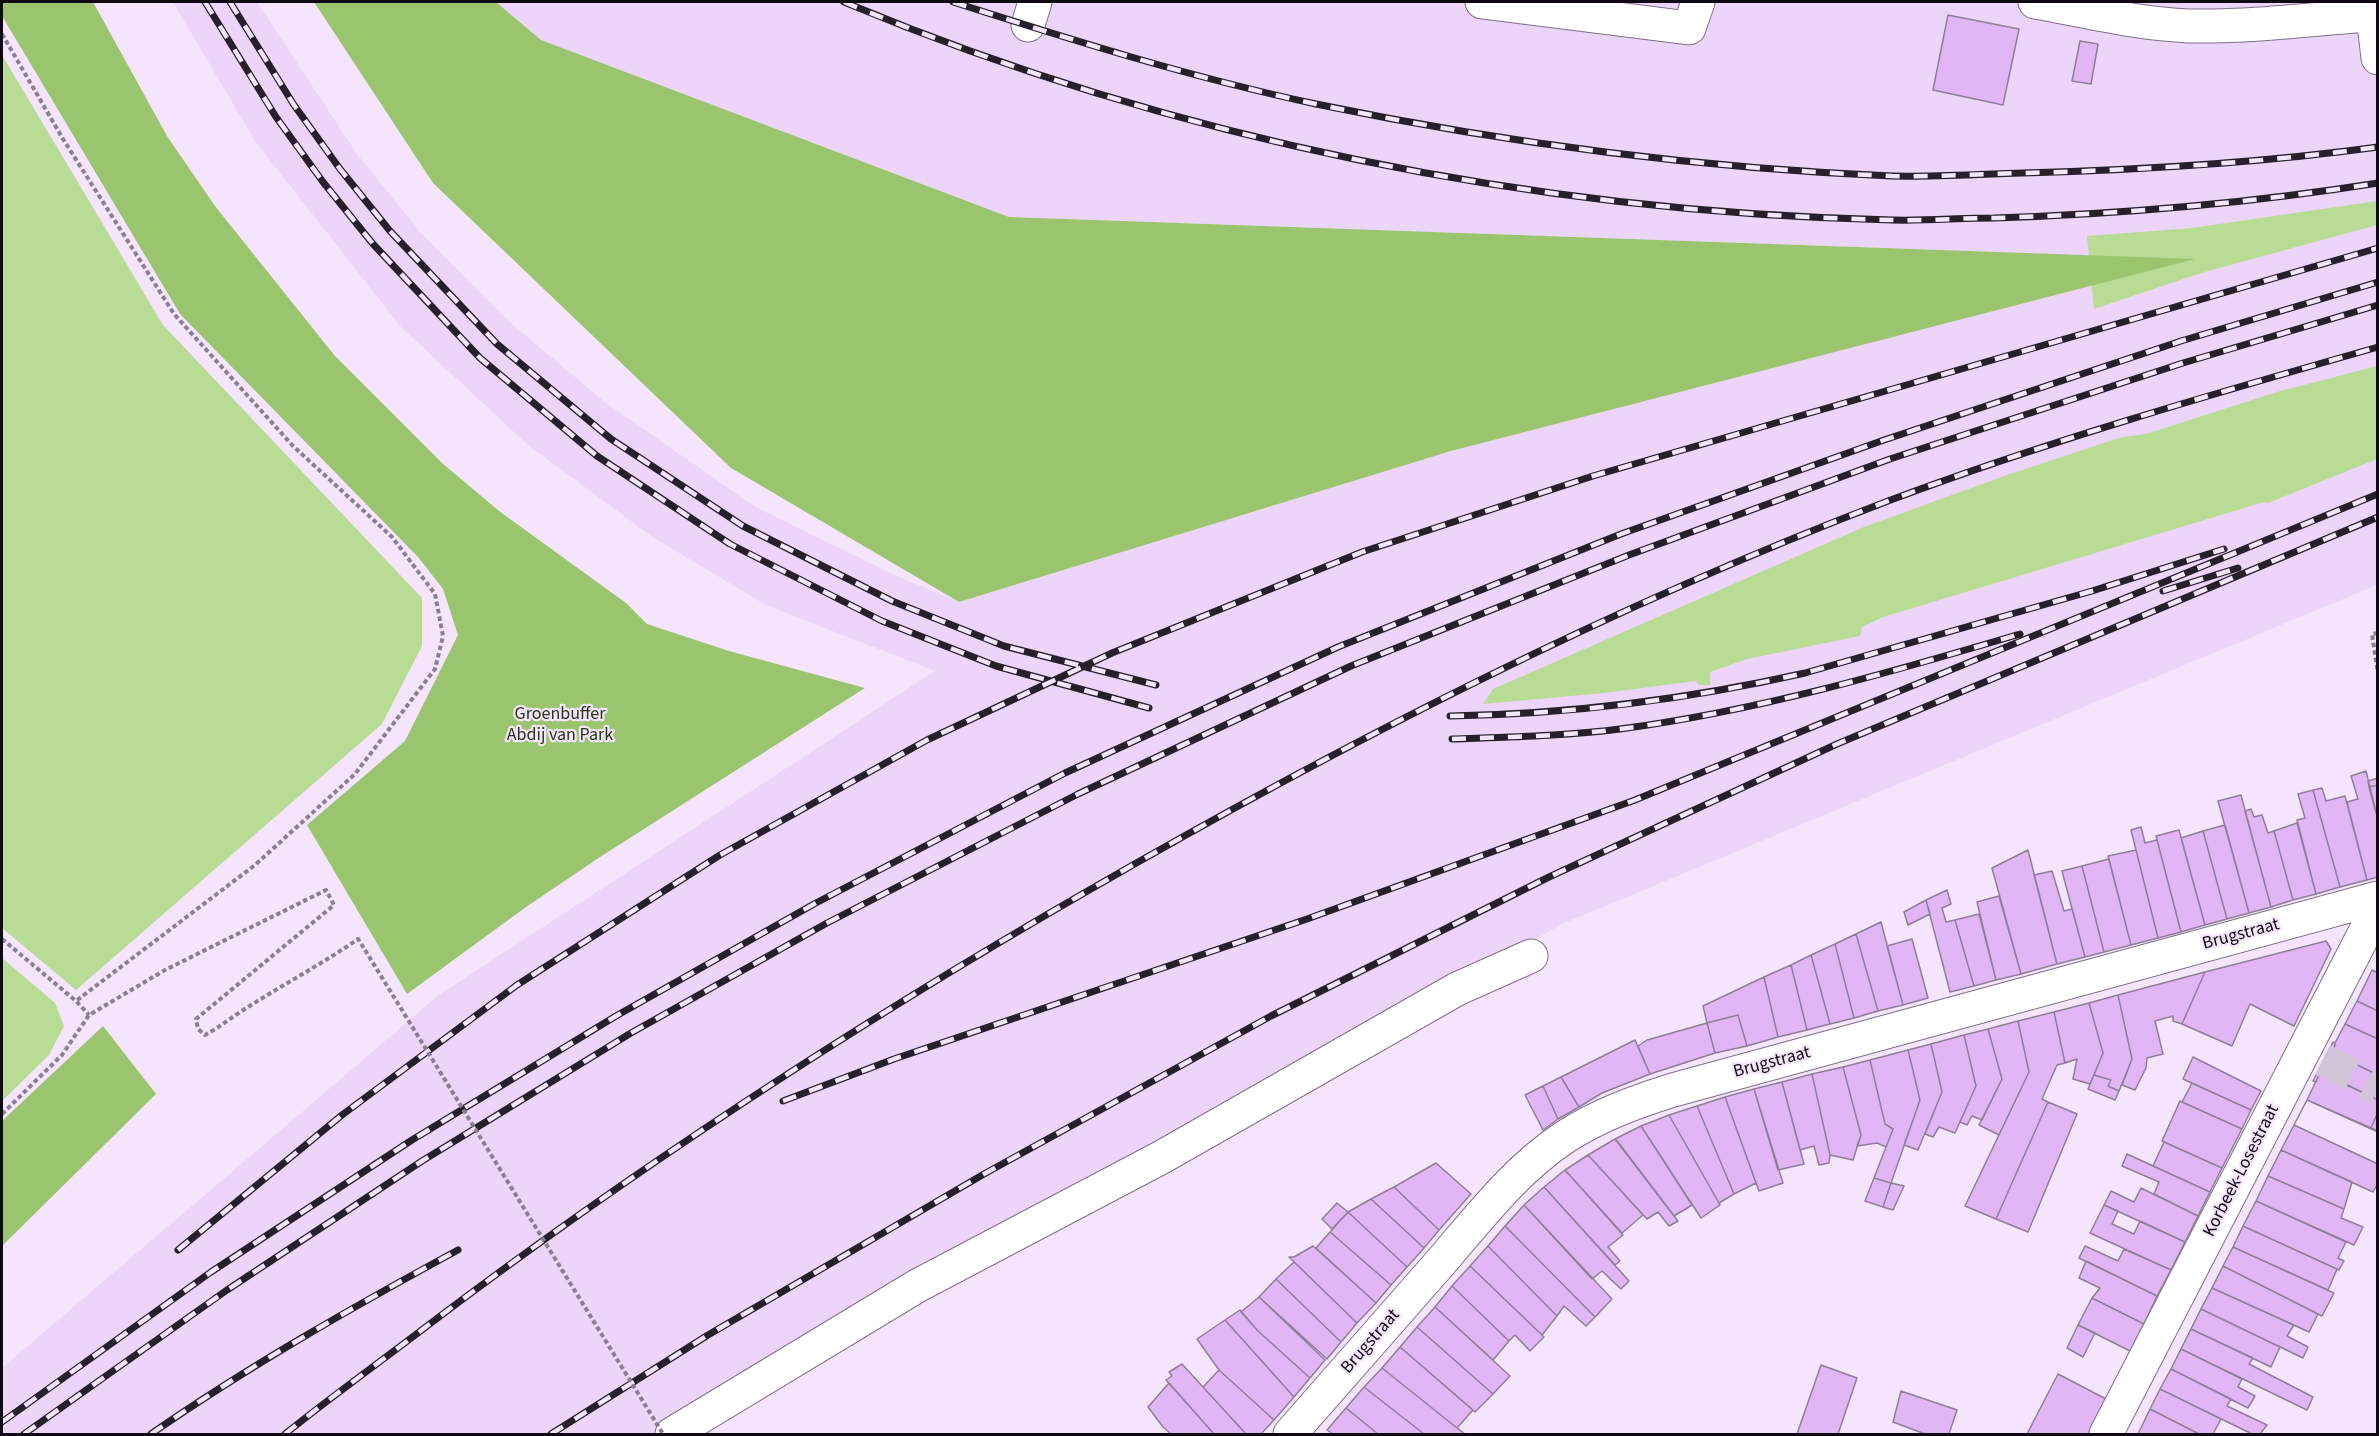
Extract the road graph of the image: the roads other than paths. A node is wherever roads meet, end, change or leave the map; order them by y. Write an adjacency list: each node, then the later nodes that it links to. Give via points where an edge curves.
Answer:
1 (1482, 2): 2 (street, via 1689,28)
2 (1698, 2)
3 (2035, 2): 4 (street, via 2118,18 2189,26)
4 (2375, 14): 5 (street)
5 (2378, 58)
6 (2378, 898): 10 (street, Brugstraat, via 1673,1090 1593,1120 1532,1162)
7 (2378, 907): 11 (street, Korbeek-Losestraat, via 2313,1056)
8 (1532, 956): 9 (street, via 1457,989 1162,1157 917,1286)
9 (672, 1434)
10 (1290, 1434)
11 (2106, 1434)

